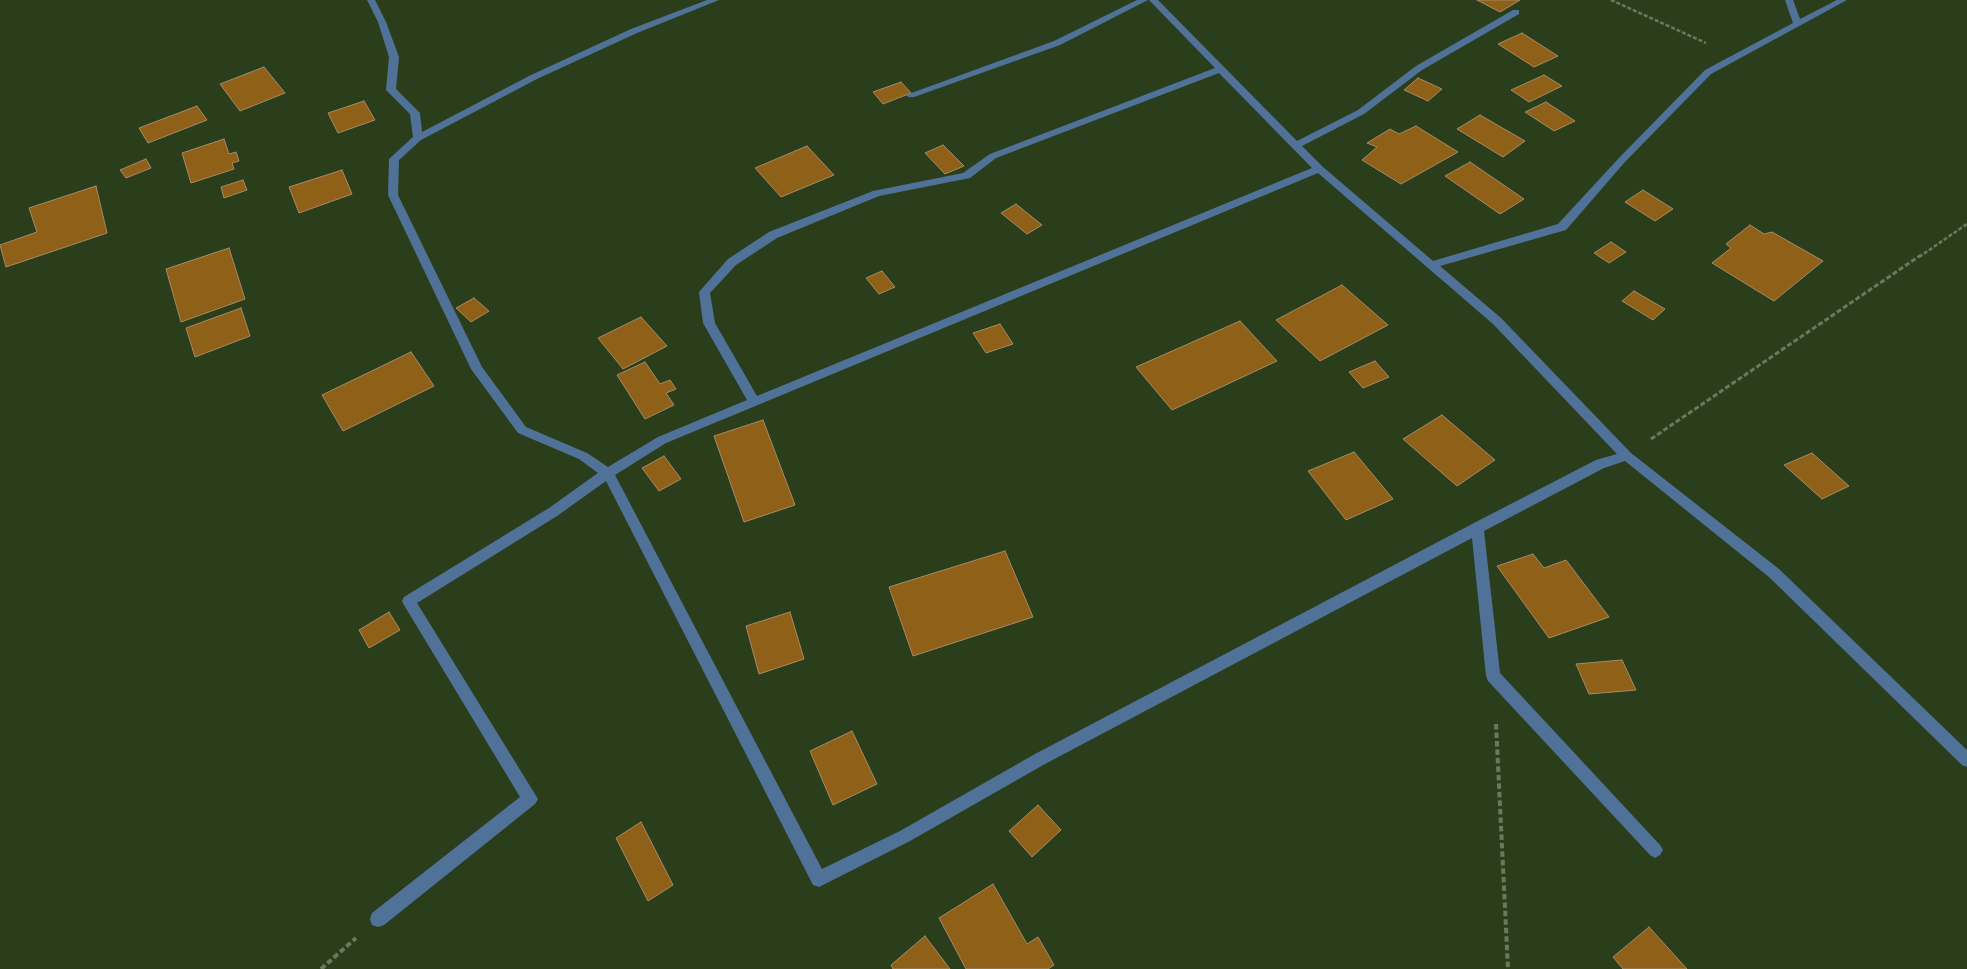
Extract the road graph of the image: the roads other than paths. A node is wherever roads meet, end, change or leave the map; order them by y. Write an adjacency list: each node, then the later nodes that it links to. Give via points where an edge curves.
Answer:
1 (370, 0): 11 (street, via 394,56 391,90 415,113)
2 (715, 0): 11 (street, via 634,31 534,77)
3 (1144, 0): 10 (street, via 1057,43)
4 (1153, 0): 9 (street)
5 (1789, 0): 8 (street)
6 (1843, 0): 8 (street)
7 (1516, 12): 12 (street, via 1419,68 1361,112)
8 (1797, 23): 14 (street, via 1708,72 1562,227)
9 (1221, 69): 12 (street); 15 (street, via 993,156 966,176 877,193 773,235 732,262 704,292 710,323)
10 (910, 95)
11 (418, 138): 17 (street, via 394,159 393,195 477,369 522,430 583,456)
12 (1296, 145): 13 (street)
13 (1320, 169): 14 (street); 15 (street)
14 (1431, 265): 16 (street, via 1496,321)
15 (754, 402): 17 (street, via 662,440)
16 (1627, 456): 18 (street, via 1600,464); 19 (street, via 1774,573)
17 (608, 473): 18 (street, via 819,879 905,836 1040,760); 21 (street, via 553,512 409,601 530,799)
18 (1477, 528): 20 (street, via 1493,676)
19 (1967, 760)
20 (1655, 850)
21 (378, 919)

